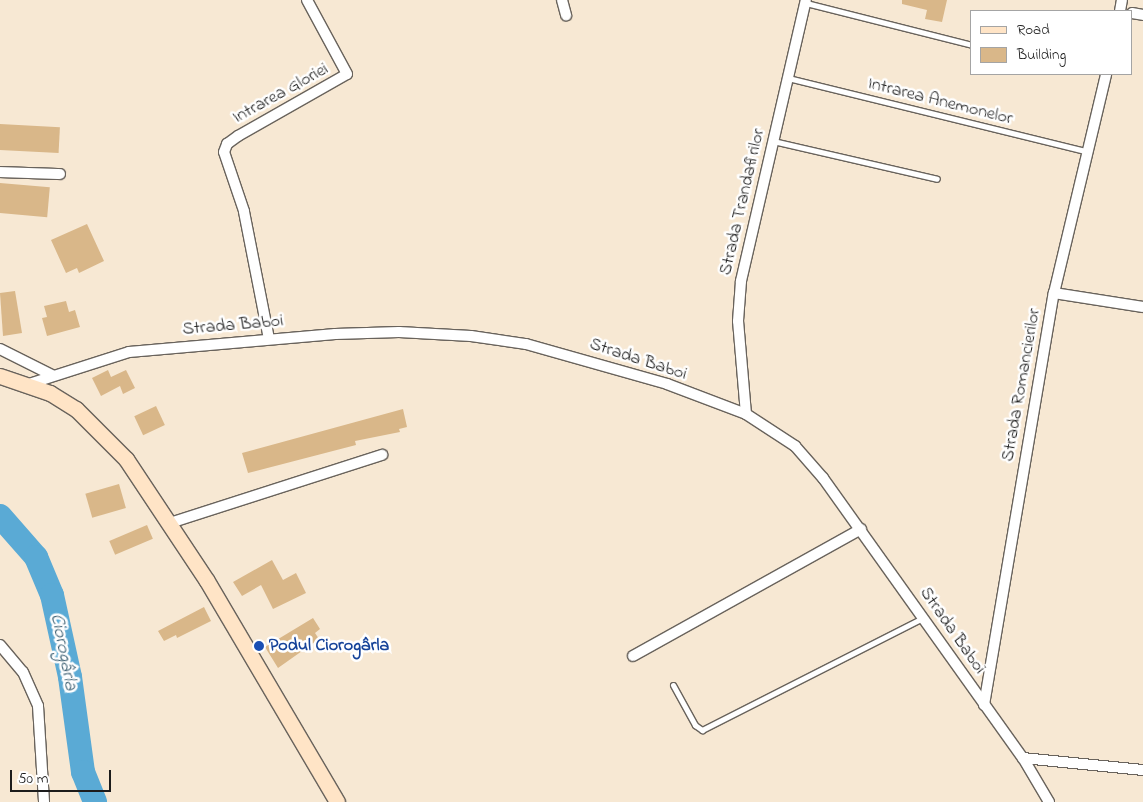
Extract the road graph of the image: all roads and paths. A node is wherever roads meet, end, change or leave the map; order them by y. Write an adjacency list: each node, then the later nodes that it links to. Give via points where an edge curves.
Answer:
1 (307, 0): 15 (street, Intrarea Gloriei, via 346,74 238,136 227,144 224,152 244,211)
2 (562, 0): 4 (street)
3 (806, 2): 5 (lane); 7 (street, Strada Trandafirilor)
4 (566, 15)
5 (970, 44)
6 (1106, 75): 9 (street, Strada Romancierilor)
7 (788, 78): 8 (street, Strada Trandafirilor); 9 (lane, Intrarea Anemonelor)
8 (773, 141): 12 (lane); 20 (street, Strada Trandafirilor, via 741,281 738,321)
9 (1086, 151): 13 (street, Strada Romancierilor)
10 (0, 172): 11 (street)
11 (60, 174)
12 (937, 179)
13 (1054, 293): 14 (street); 28 (street, Strada Romancierilor)
14 (1143, 307)
15 (269, 339): 17 (street, Strada Baboi, via 130,352); 20 (street, Strada Baboi, via 399,332 471,336 526,344 667,384)
16 (0, 349): 17 (street)
17 (52, 375): 19 (street, Strada Baboi)
18 (0, 376): 19 (main road)
19 (29, 384): 22 (main road, via 76,409 95,425 126,459)
20 (746, 414): 23 (street, Strada Baboi, via 795,446)
21 (382, 455): 22 (street)
22 (170, 523): 32 (main road, via 249,649)
23 (862, 529): 24 (street, Strada Baboi); 26 (street)
24 (923, 618): 27 (lane, via 702,730 695,725); 28 (street, Strada Baboi)
25 (0, 645): 31 (street, via 23,672 38,706)
26 (633, 656)
27 (673, 685)
28 (984, 705): 29 (street, Strada Baboi)
29 (1023, 758): 30 (street); 33 (street, Strada Baboi)
30 (1143, 770)
31 (44, 802)
32 (337, 802)
33 (1049, 802)

